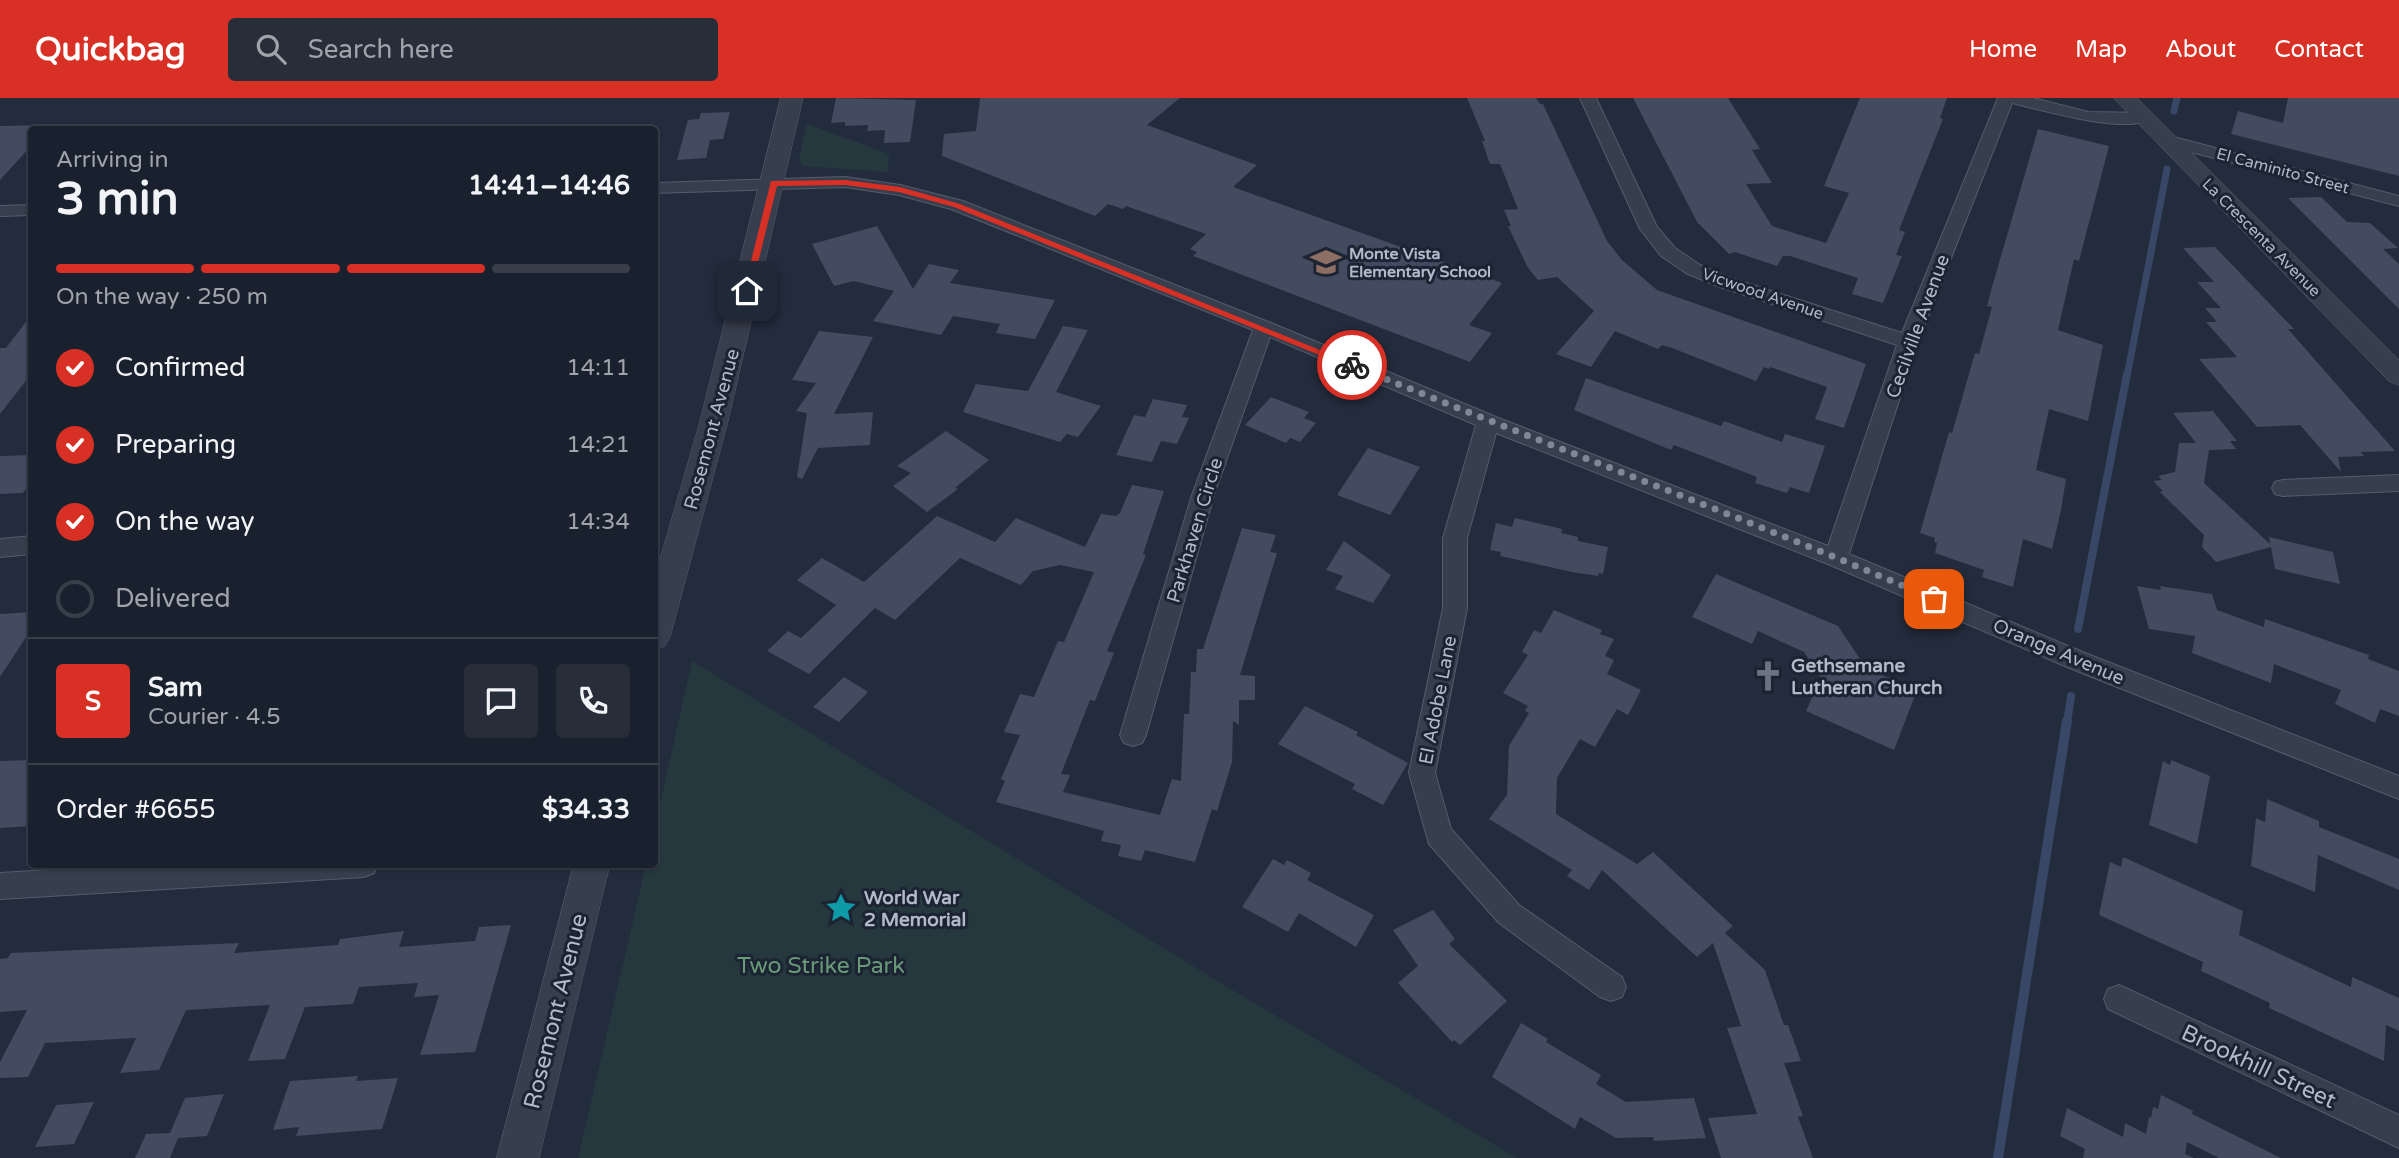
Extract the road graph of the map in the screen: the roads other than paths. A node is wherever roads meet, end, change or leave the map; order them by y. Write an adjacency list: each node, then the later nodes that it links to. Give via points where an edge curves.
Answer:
1 (792, 98): 8 (street, Rosemont Avenue)
2 (1588, 98): 14 (street, Vicwood Avenue, via 1648,229 1668,252 1724,282)
3 (2006, 98): 14 (street, Cecilville Avenue)
4 (2014, 98): 6 (street, via 2088,117)
5 (2125, 98): 6 (street, La Crescenta Avenue)
6 (2143, 117): 7 (street, La Crescenta Avenue)
7 (2166, 140): 10 (street, El Caminito Street); 15 (street, La Crescenta Avenue)
8 (774, 183): 9 (street, Orange Avenue); 13 (street, Orange Avenue, via 845,182 957,205); 22 (street, Rosemont Avenue)
9 (658, 188)
10 (2399, 201)
11 (28, 210): 12 (street)
12 (0, 211)
13 (1264, 327): 16 (street, Orange Avenue); 23 (street, Parkhaven Circle, via 1203,495)
14 (1908, 342): 21 (street, Cecilville Avenue)
15 (2399, 376)
16 (1488, 422): 21 (street, Orange Avenue); 28 (street, El Adobe Lane, via 1455,538 1455,608 1422,773 1439,835 1509,914)
17 (2399, 483): 18 (street)
18 (2283, 488)
19 (28, 545): 20 (street)
20 (0, 548)
21 (1836, 558): 24 (street, Orange Avenue, via 2076,660)
22 (658, 623)
23 (1133, 734)
24 (2399, 788)
25 (298, 868): 27 (street)
26 (591, 868): 31 (street, Rosemont Avenue)
27 (0, 886)
28 (1611, 987)
29 (2119, 999): 30 (street, Brookhill Street)
30 (2399, 1132)
31 (518, 1158)

